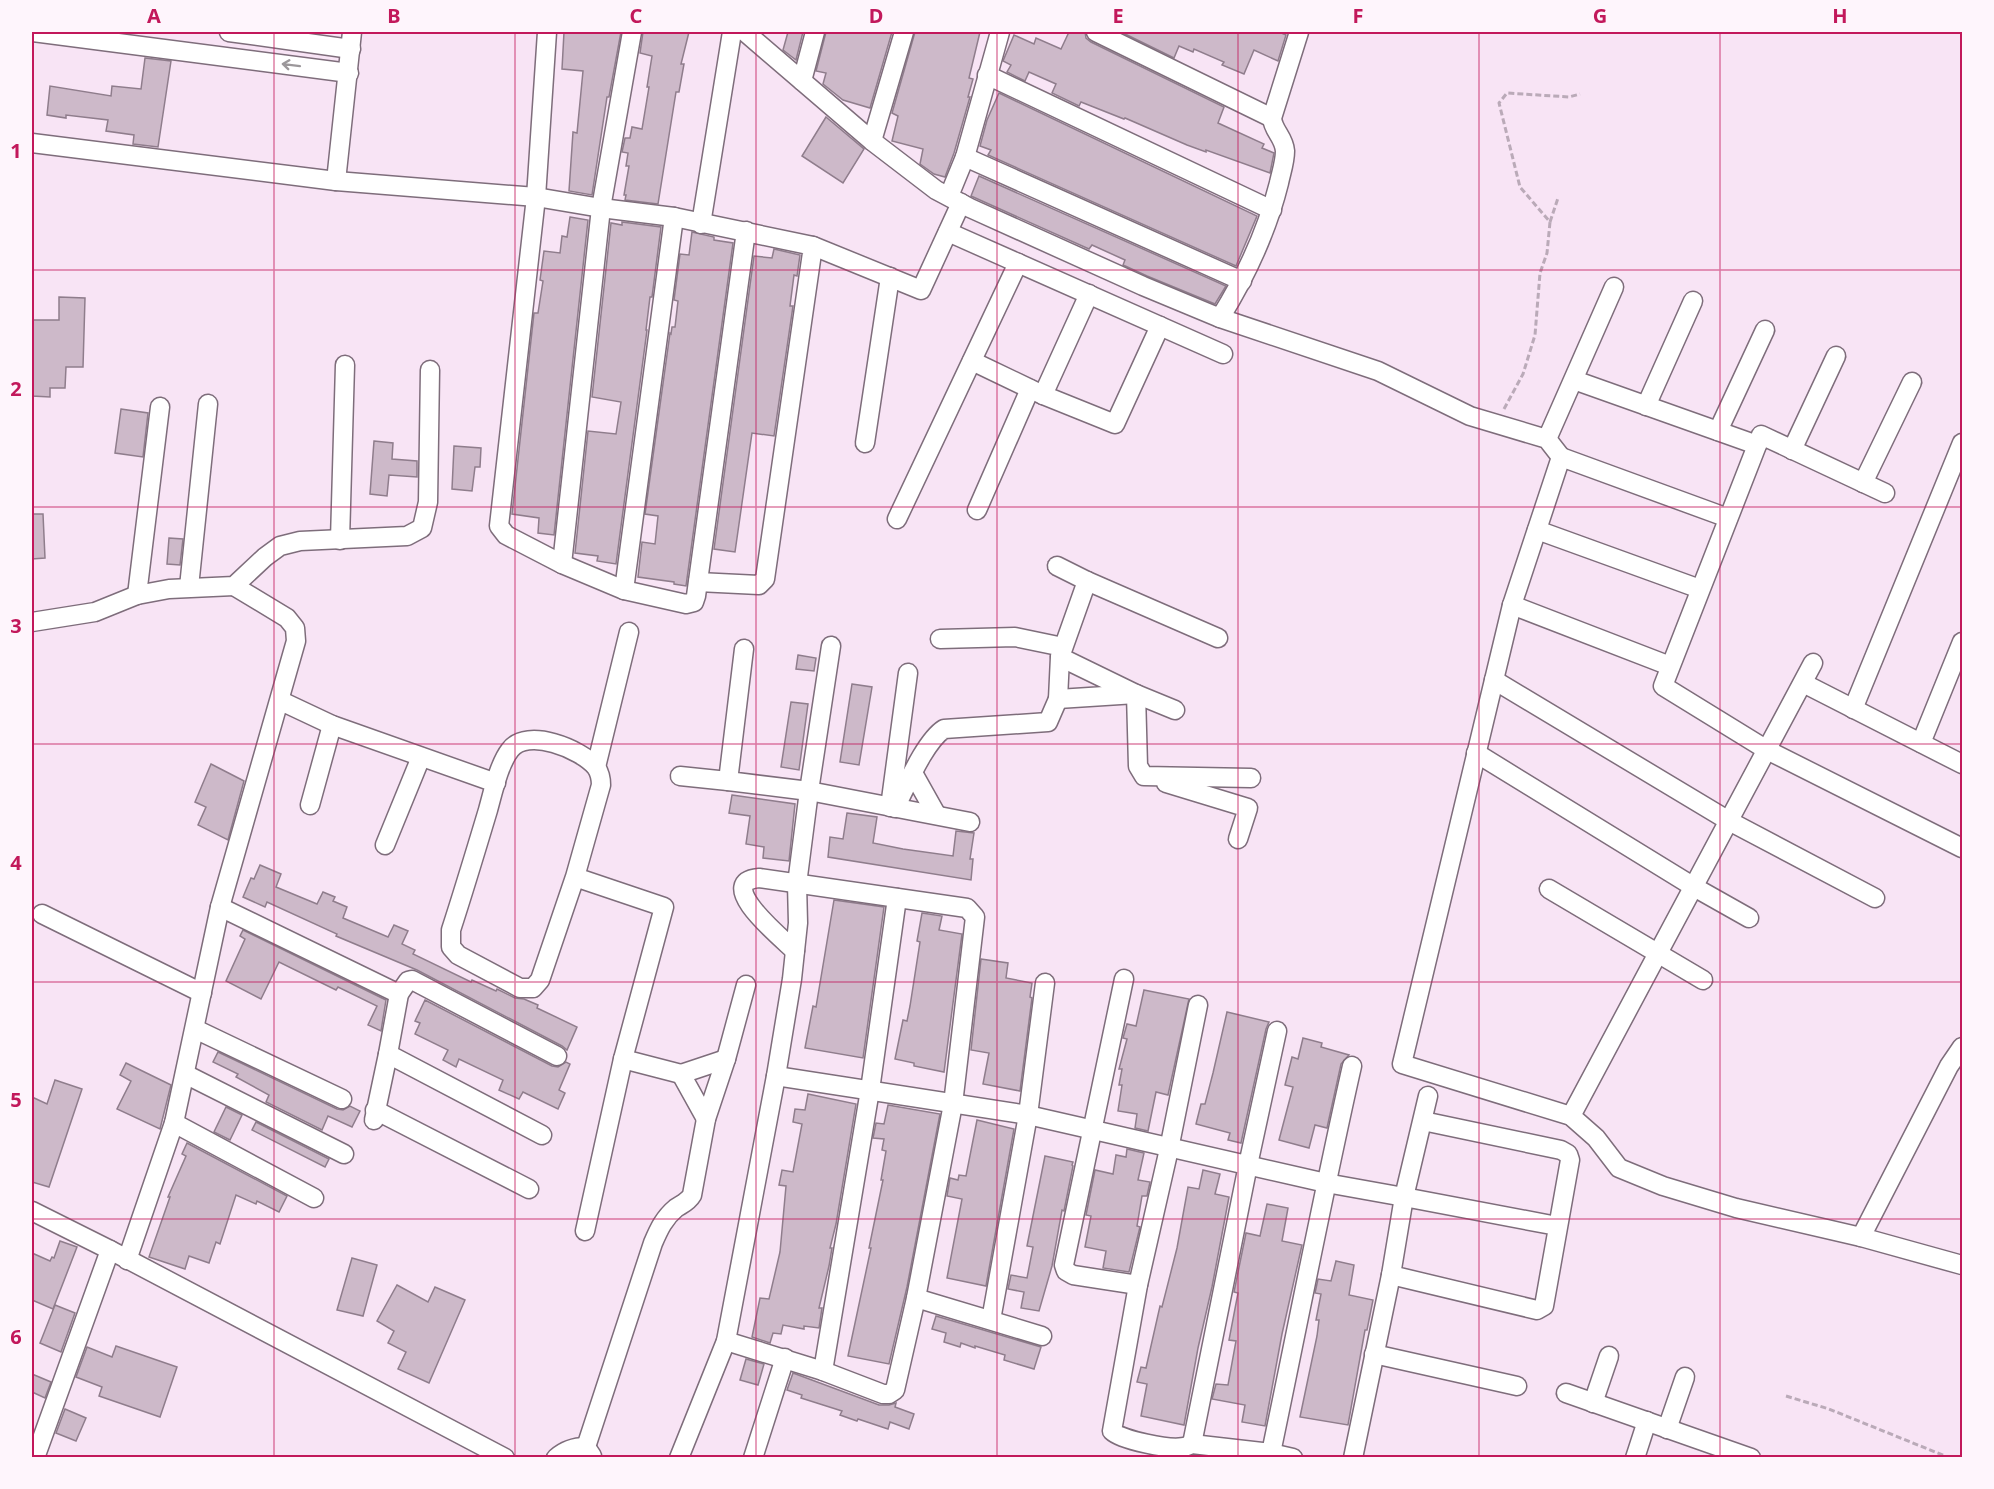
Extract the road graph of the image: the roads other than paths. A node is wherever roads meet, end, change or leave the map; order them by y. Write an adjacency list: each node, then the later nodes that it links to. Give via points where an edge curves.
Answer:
1 (33, 32): 13 (street, one-way to 1)
2 (229, 32): 12 (street)
3 (546, 32): 21 (street)
4 (632, 32): 23 (street)
5 (732, 32): 26 (street)
6 (745, 32): 15 (street)
7 (815, 32): 15 (street)
8 (904, 32): 17 (street)
9 (1000, 32): 14 (street)
10 (1096, 32): 16 (street)
11 (1296, 32): 16 (street)
12 (351, 40): 13 (street)
13 (349, 73): 20 (street)
14 (987, 75): 19 (street); 24 (street)
15 (802, 81): 17 (street)
16 (1272, 118): 24 (street, via 1285,153)
17 (872, 141): 22 (street)
18 (32, 143): 20 (street)
19 (965, 157): 22 (street); 32 (street)
20 (336, 181): 21 (street)
21 (536, 197): 23 (street); 64 (street, via 499,526 506,535)
22 (955, 200): 28 (street); 36 (street)
23 (601, 208): 25 (street); 64 (street)
24 (1272, 210): 32 (street)
25 (674, 217): 26 (street); 70 (street)
26 (701, 224): 27 (street)
27 (746, 231): 29 (street); 67 (street)
28 (948, 232): 30 (street); 31 (street, via 921,290)
29 (813, 246): 31 (street); 67 (street, via 765,579 759,585)
30 (1018, 263): 34 (street); 41 (street)
31 (890, 277): 52 (street)
32 (1242, 281): 36 (street)
33 (1614, 287): 44 (street)
34 (1089, 294): 37 (street); 46 (street)
35 (1693, 301): 48 (street)
36 (1220, 318): 51 (street, via 1378,371 1470,416)
37 (1160, 326): 39 (street); 46 (street, via 1115,424)
38 (1765, 330): 50 (street)
39 (1223, 354)
40 (1836, 356): 55 (street)
41 (972, 361): 46 (street); 61 (street)
42 (345, 365): 63 (street)
43 (430, 370): 63 (street, via 428,502 422,528 406,536)
44 (1574, 380): 48 (street); 51 (street)
45 (1912, 382): 57 (street)
46 (1037, 392): 59 (street)
47 (208, 404): 69 (street)
48 (1646, 405): 50 (street)
49 (160, 407): 72 (street)
50 (1718, 432): 54 (street)
51 (1547, 439): 56 (street)
52 (865, 442)
53 (1962, 443): 90 (street)
54 (1757, 445): 55 (street, via 1761,435); 60 (street)
55 (1792, 450): 57 (street)
56 (1561, 457): 60 (street); 62 (street)
57 (1863, 483): 58 (street)
58 (1885, 493)
59 (977, 510)
60 (1728, 518): 71 (street)
61 (897, 519)
62 (1537, 530): 71 (street); 73 (street)
63 (340, 540): 68 (street, via 280,546)
64 (562, 564): 70 (street)
65 (1057, 566): 66 (street)
66 (1087, 581): 76 (street); 81 (street)
67 (698, 582): 70 (street, via 694,602 686,604)
68 (234, 586): 69 (street); 89 (street, via 287,618 295,628 296,641)
69 (189, 587): 72 (street)
70 (624, 590)
71 (1700, 590): 83 (street)
72 (137, 596): 74 (street, via 95,612)
73 (1512, 605): 83 (street); 85 (street)
74 (32, 622)
75 (629, 632): 99 (street)
76 (1218, 638)
77 (940, 639): 81 (street, via 1015,637)
78 (1962, 642): 93 (street)
79 (831, 646): 105 (street)
80 (744, 649): 103 (street)
81 (1061, 652): 87 (street); 88 (street)
82 (1813, 663): 86 (street)
83 (1670, 666): 94 (street, via 1663,686)
84 (908, 673): 107 (street)
85 (1494, 680): 95 (street); 109 (street)
86 (1803, 683): 90 (street); 94 (street)
87 (1136, 694): 88 (street); 91 (street); 101 (street, via 1138,766)
88 (1058, 699): 97 (street, via 1047,722 1042,724 944,729)
89 (280, 701): 92 (street); 120 (street)
90 (1853, 709): 93 (street)
91 (1175, 710)
92 (332, 725): 96 (street); 106 (street)
93 (1921, 743): 98 (street)
94 (1767, 750): 109 (street); 113 (street)
95 (1476, 753): 116 (street); 148 (street, via 1402,1064)
96 (421, 757): 104 (street); 112 (street)
97 (922, 757): 107 (street); 108 (street)
98 (1962, 764)
99 (596, 767): 104 (street, via 570,747 529,739 518,742 509,751); 114 (street, via 601,785)
100 (680, 776): 103 (street)
101 (1144, 776): 102 (street); 111 (street, via 1248,808)
102 (1251, 778)
103 (728, 781): 105 (street)
104 (496, 783): 114 (street, via 452,930 451,947 458,955 520,988 533,988 540,980)
105 (809, 791): 107 (street); 115 (street)
106 (310, 805)
107 (893, 808): 108 (street)
108 (936, 814): 110 (street)
109 (1729, 821): 116 (street); 119 (street)
110 (970, 822)
111 (1238, 839)
112 (385, 845)
113 (1962, 848)
114 (575, 878): 137 (street, via 664,907)
115 (797, 884): 118 (street); 123 (street); 123 (street, via 752,879 743,885 742,892 752,909)
116 (1694, 887): 122 (street); 124 (street)
117 (1549, 889): 124 (street)
118 (897, 898): 143 (street); 146 (street, via 967,908 975,917)
119 (1875, 898)
120 (220, 907): 129 (street); 130 (street)
121 (42, 914): 129 (street)
122 (1749, 918)
123 (795, 951): 142 (street)
124 (1658, 954): 126 (street); 148 (street)
125 (1124, 979): 152 (street)
126 (1703, 980)
127 (1045, 983): 147 (street)
128 (746, 985): 138 (street)
129 (202, 993): 132 (street)
130 (399, 994): 135 (street); 136 (street, via 412,980)
131 (1198, 1005): 154 (street)
132 (195, 1029): 140 (street); 145 (street)
133 (1278, 1031): 156 (street)
134 (1962, 1047): 164 (street)
135 (388, 1054): 153 (street); 158 (street, via 374,1116)
136 (557, 1056)
137 (623, 1059): 141 (street); 163 (street)
138 (726, 1059): 141 (street); 149 (street)
139 (1352, 1066): 157 (street)
140 (185, 1074): 151 (street); 155 (street)
141 (681, 1074): 149 (street)
142 (776, 1076): 143 (street); 173 (street)
143 (870, 1090): 146 (street); 177 (street)
144 (1428, 1096): 150 (street)
145 (342, 1099)
146 (953, 1104): 147 (street); 170 (street)
147 (1028, 1115): 152 (street); 171 (street)
148 (1571, 1116): 164 (street, via 1596,1138 1619,1168 1630,1173 1736,1208)
149 (706, 1119): 185 (street, via 692,1195 662,1223)
150 (1423, 1121): 159 (street); 162 (street, via 1568,1154)
151 (174, 1123): 160 (street); 166 (street)
152 (1084, 1129): 154 (street); 169 (street, via 1066,1271)
153 (542, 1135)
154 (1169, 1149): 156 (street); 169 (street)
155 (344, 1154)
156 (1248, 1165): 157 (street); 184 (street)
157 (1326, 1183): 159 (street); 187 (street)
158 (529, 1189)
159 (1404, 1197): 162 (street); 168 (street)
160 (314, 1198)
161 (32, 1211): 165 (street)
162 (1557, 1226): 168 (street, via 1544,1306 1537,1310)
163 (585, 1231)
164 (1861, 1237): 167 (street)
165 (110, 1250): 166 (street); 188 (street)
166 (127, 1260): 189 (street)
167 (1962, 1265)
168 (1392, 1275): 174 (street)
169 (1138, 1285): 184 (street, via 1112,1431 1116,1436 1150,1444 1182,1448)
170 (916, 1298): 171 (street); 177 (street, via 895,1390 883,1394)
171 (991, 1320): 172 (street)
172 (1042, 1336)
173 (726, 1341): 176 (street); 191 (street)
174 (1374, 1354): 179 (street); 194 (street)
175 (1609, 1356): 181 (street)
176 (785, 1358): 177 (street); 192 (street)
177 (823, 1371)
178 (1685, 1377): 183 (street)
179 (1517, 1386)
180 (1566, 1393): 181 (street)
181 (1593, 1403): 182 (street)
182 (1647, 1421): 183 (street); 195 (street)
183 (1667, 1429): 186 (street)
184 (1192, 1444): 187 (street)
185 (589, 1452): 190 (street, via 573,1448)
186 (1719, 1452): 196 (street)
187 (1271, 1453): 193 (street)
188 (35, 1458)
189 (505, 1458)
190 (556, 1458)
191 (679, 1458)
192 (753, 1458)
193 (1293, 1458)
194 (1353, 1458)
195 (1635, 1458)
196 (1751, 1458)

